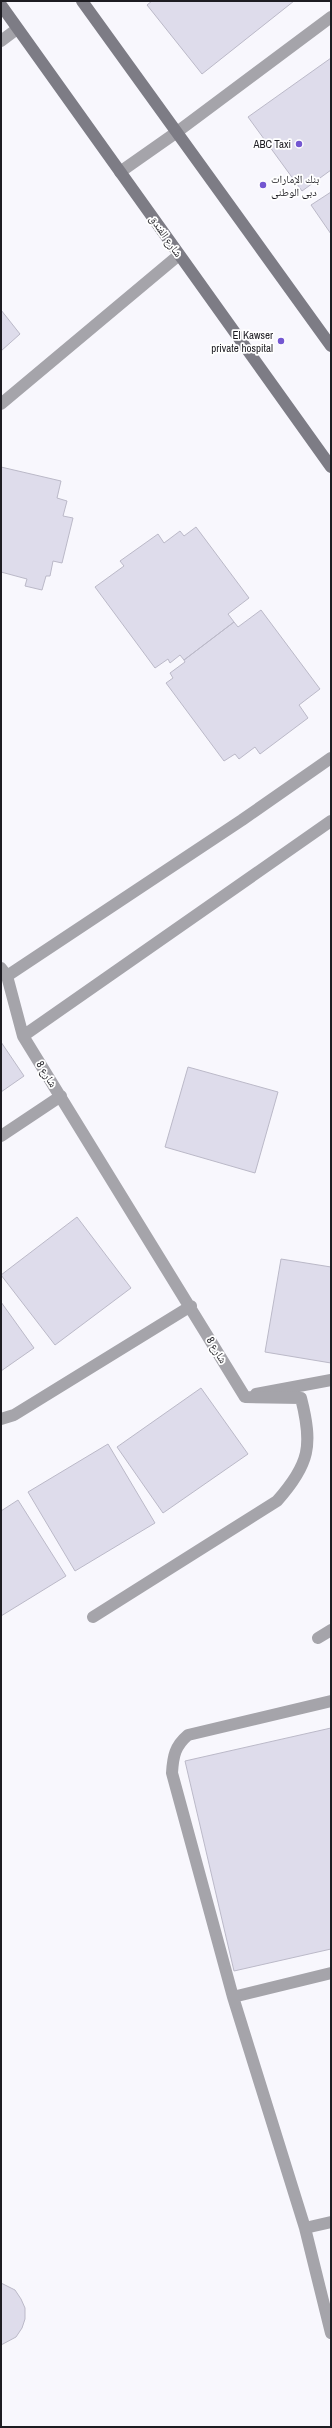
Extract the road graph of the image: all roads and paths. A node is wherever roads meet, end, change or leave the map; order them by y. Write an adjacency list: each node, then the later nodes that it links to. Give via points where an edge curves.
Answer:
1 (82, 1): 6 (street)
2 (1, 6): 4 (street, شارع الفندق)
3 (331, 16): 6 (street)
4 (17, 29): 5 (street); 7 (street, شارع الفندق)
5 (1, 41)
6 (177, 132): 7 (street); 9 (street)
7 (120, 172): 8 (street, شارع الفندق)
8 (179, 255): 10 (street); 11 (street, شارع الفندق)
9 (331, 346)
10 (1, 404)
11 (331, 467)
12 (331, 758): 14 (street, via 242,820)
13 (331, 821): 15 (street)
14 (4, 972): 15 (street, شارع 8)
15 (24, 1036): 16 (street, شارع 8)
16 (61, 1096): 17 (street); 18 (street, شارع 8)
17 (1, 1136)
18 (191, 1306): 20 (street, شارع 8); 21 (street, via 14,1415)
19 (331, 1380): 20 (street)
20 (245, 1396): 22 (street, via 301,1398 308,1432 306,1453 296,1480 277,1501)
21 (1, 1419)
22 (93, 1617)
23 (331, 1630): 24 (street)
24 (318, 1638)
25 (331, 1700): 27 (street, via 188,1735 180,1741 173,1754 172,1772)
26 (331, 1973): 27 (street)
27 (233, 1998): 29 (street)
28 (331, 2222): 29 (street)
29 (305, 2228): 30 (street)
30 (331, 2333)

